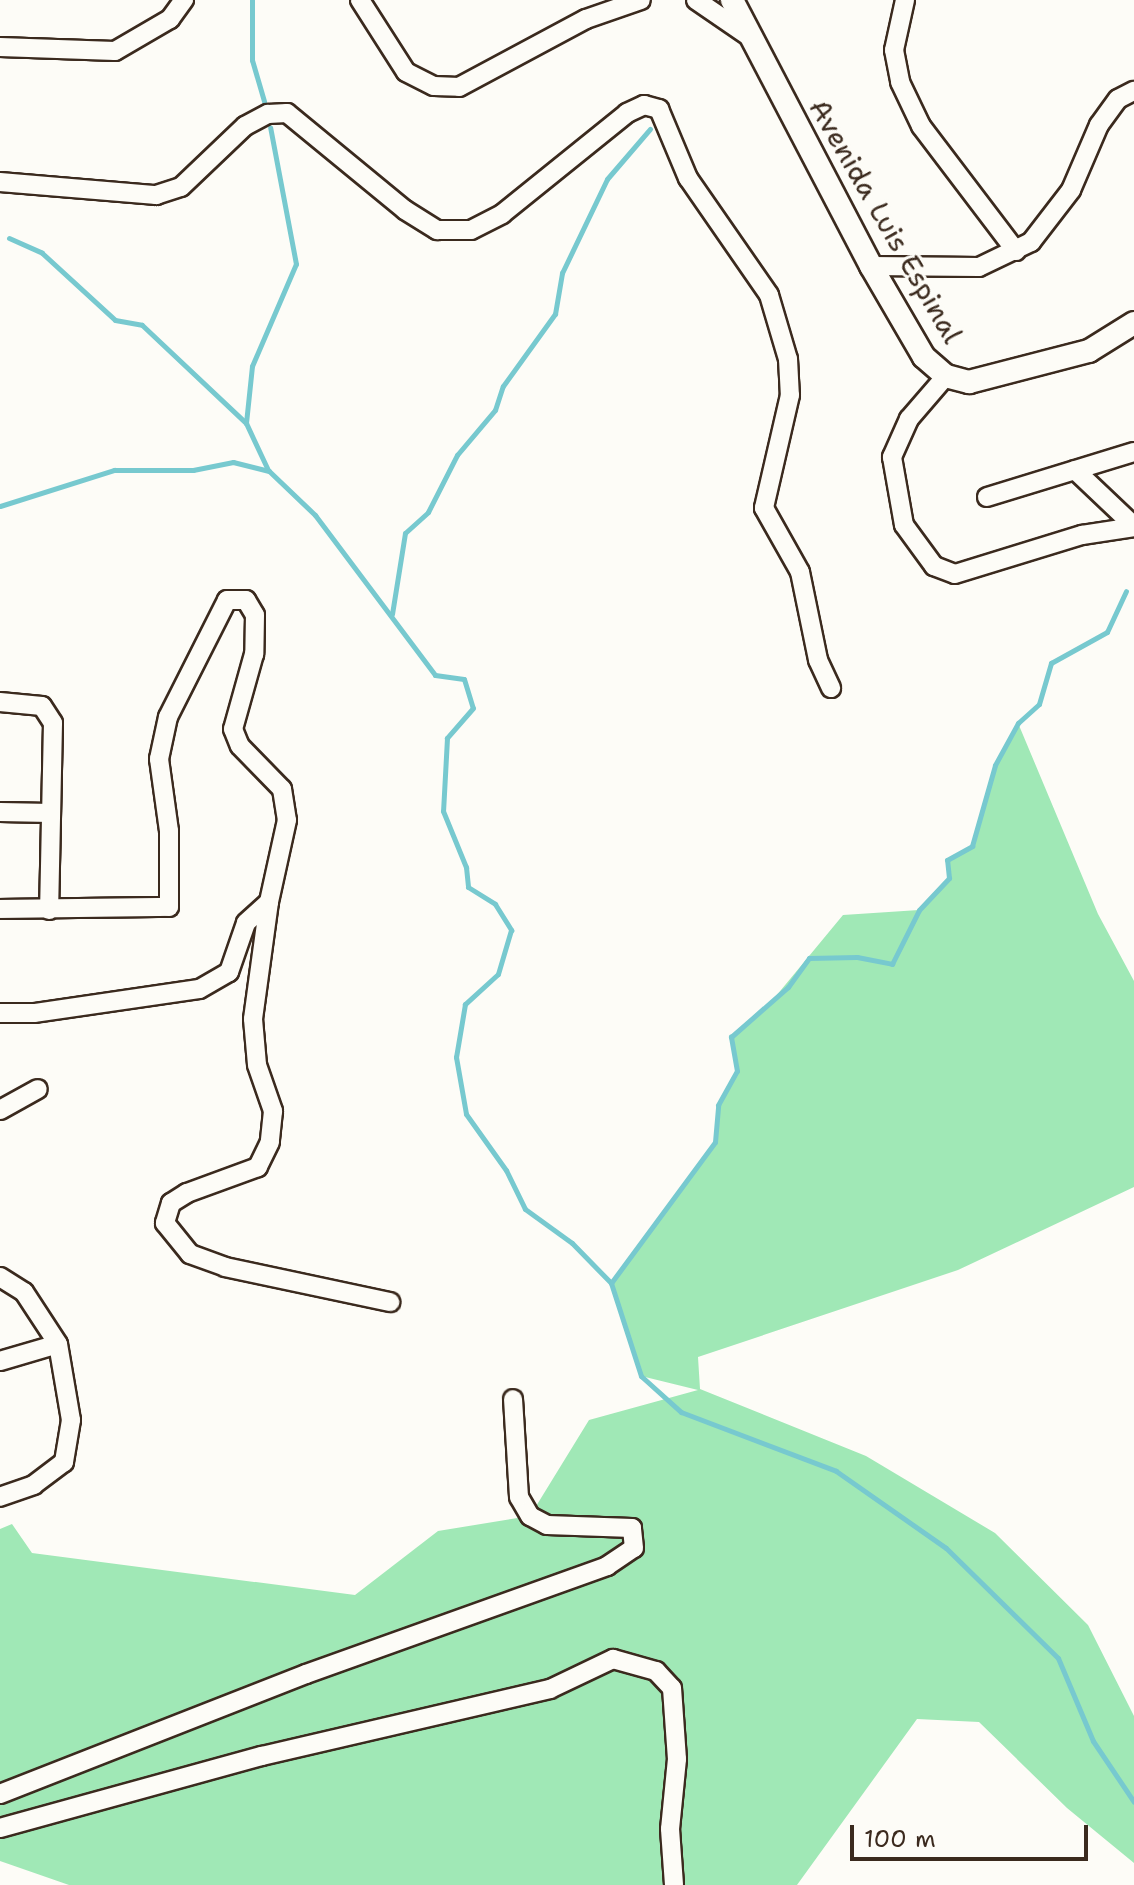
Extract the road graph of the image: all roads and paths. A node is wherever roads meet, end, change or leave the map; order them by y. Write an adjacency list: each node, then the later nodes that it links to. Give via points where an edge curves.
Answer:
1 (184, 0): 8 (street, via 170,19 115,51)
2 (360, 0): 3 (street, via 406,72 434,86 459,87 586,19)
3 (641, 0)
4 (696, 0): 7 (street)
5 (732, 0): 7 (street, Avenida Luis Espinal)
6 (905, 0): 11 (street, via 894,50 900,82 921,126)
7 (756, 40): 12 (street, Avenida Luis Espinal, via 798,135)
8 (0, 47)
9 (1134, 91): 11 (street, via 1118,99 1099,125 1071,190 1031,242)
10 (0, 182): 19 (street, via 156,195 189,180 245,126 268,114 287,113 405,210 437,230 471,230 502,214 627,113 644,105 659,109 688,178 769,295 788,359 790,395 764,508 800,572 818,660)
11 (1016, 251): 12 (street, via 979,267)
12 (871, 266): 14 (street, Avenida Luis Espinal, via 924,357)
13 (1134, 323): 14 (street, Avenida Luis Espinal, via 1089,351 969,382)
14 (946, 376): 18 (street, via 909,419 892,457 904,525 934,566 955,574 1082,535)
15 (1134, 452): 16 (street)
16 (1075, 470): 17 (street); 18 (street)
17 (987, 497)
18 (1134, 526)
19 (831, 688)
20 (0, 702): 22 (street, via 50,711)
21 (0, 812): 22 (street)
22 (51, 813): 25 (street)
23 (269, 902): 25 (street, via 287,820 282,789 240,746 233,729 254,654 255,615 246,600 227,600 168,717 159,759 169,831 169,907); 26 (street, via 246,923 229,972 216,983 34,1013); 30 (street, via 253,1019 257,1065 273,1111 270,1142 258,1167 187,1193 171,1203 165,1223 190,1254 225,1267)
24 (0, 909): 25 (street)
25 (49, 910)
26 (0, 1013)
27 (38, 1089): 28 (street)
28 (0, 1110)
29 (0, 1277): 31 (street, via 24,1292)
30 (390, 1302)
31 (58, 1344): 32 (street); 34 (street, via 71,1420 64,1462 34,1485)
32 (0, 1361)
33 (513, 1399): 35 (street, via 519,1497 530,1516 547,1525 632,1528 634,1548 607,1566 306,1674)
34 (0, 1497)
35 (0, 1794)
36 (0, 1828): 37 (street, via 262,1756 550,1689 613,1659 656,1671 672,1688 677,1759)
37 (672, 1883)

